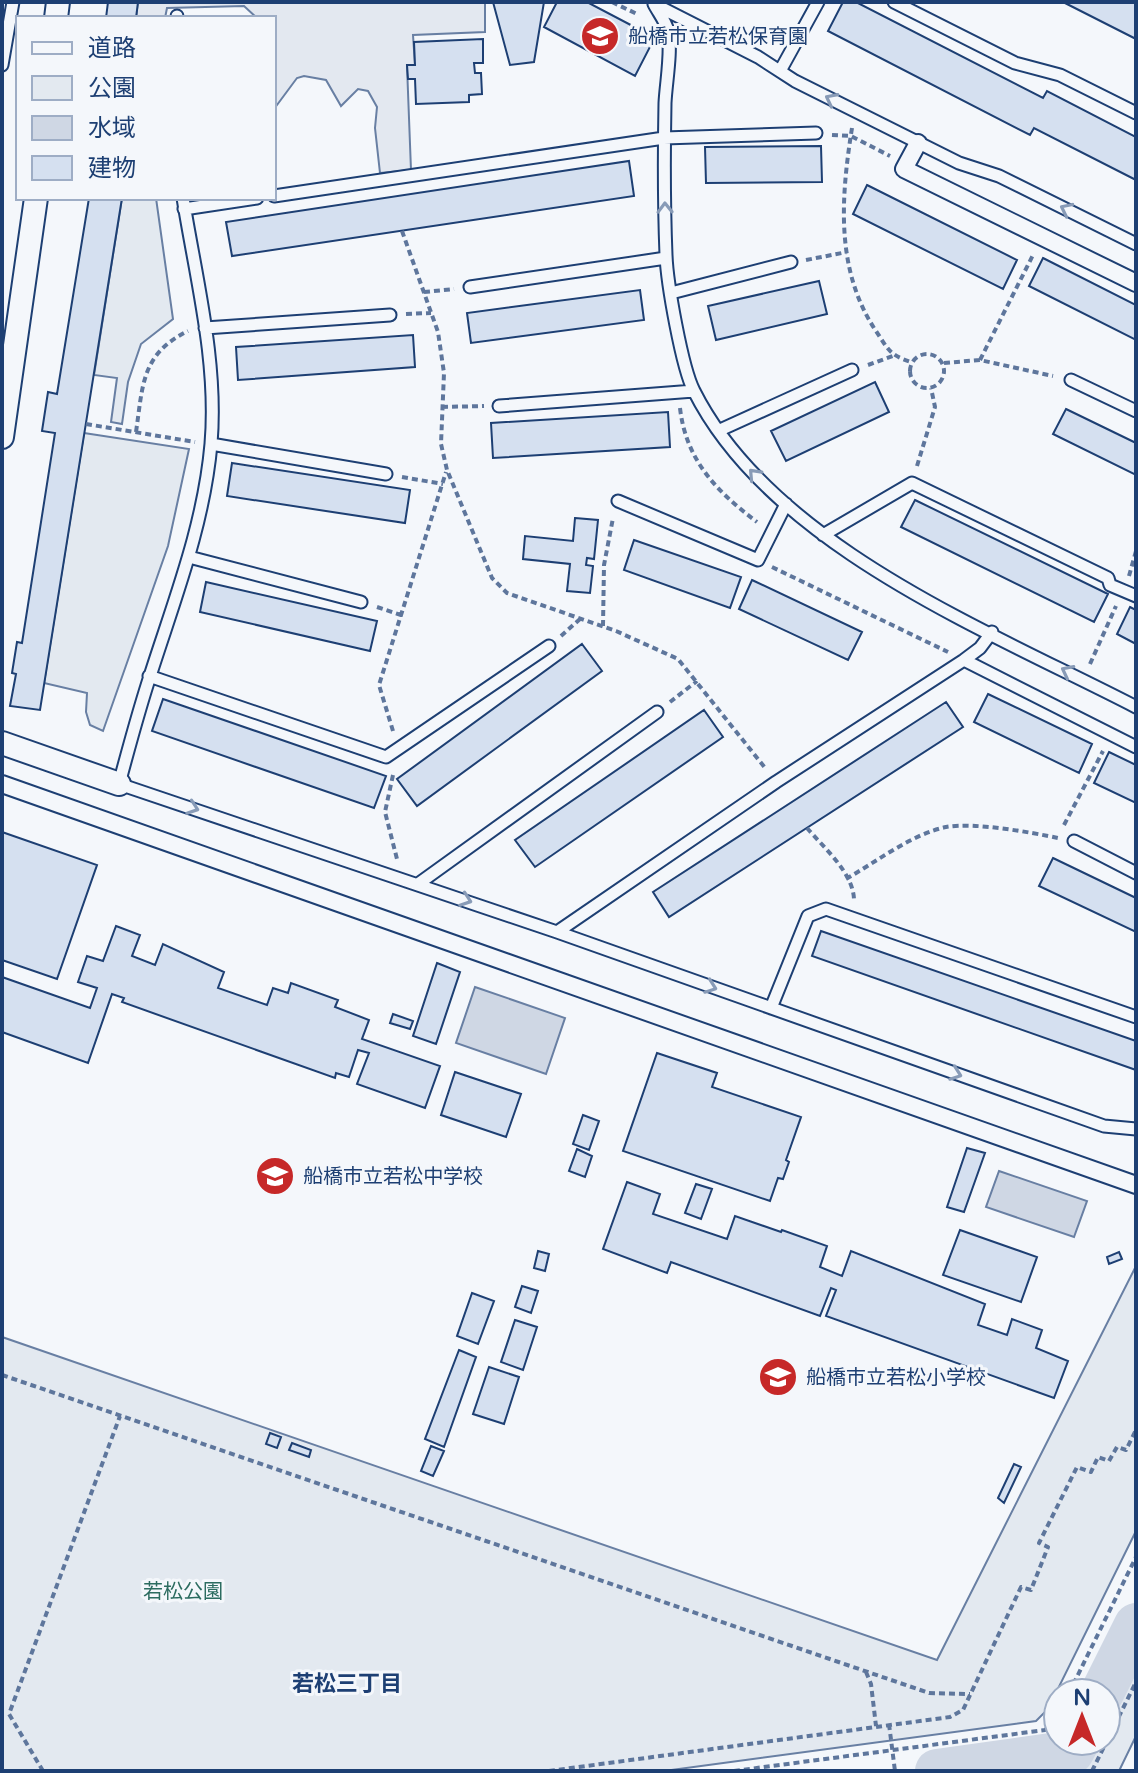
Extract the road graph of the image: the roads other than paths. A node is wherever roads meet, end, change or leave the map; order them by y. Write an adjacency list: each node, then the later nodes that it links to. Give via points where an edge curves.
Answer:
1 (13, 2): 5 (lane)
2 (818, 2): 6 (lane)
3 (894, 2): 7 (lane, via 1015,63 1060,75)
4 (652, 3): 6 (lane); 9 (lane, via 668,31)
5 (2, 65)
6 (780, 71): 10 (lane, one-way to 6)
7 (1136, 113)
8 (816, 133): 9 (lane)
9 (664, 138): 11 (lane); 16 (lane, one-way to 9)
10 (918, 143): 15 (lane, one-way to 10, via 999,176); 18 (street, via 904,169)
11 (276, 196)
12 (36, 200): 29 (street)
13 (233, 200): 14 (lane)
14 (184, 204): 22 (lane)
15 (1136, 244)
16 (666, 258): 19 (lane); 20 (lane)
17 (791, 262): 20 (lane)
18 (1136, 283)
19 (470, 287)
20 (671, 293): 25 (lane)
21 (390, 315): 22 (lane)
22 (205, 328): 30 (lane)
23 (852, 370): 28 (lane)
24 (1071, 380): 27 (lane)
25 (694, 391): 26 (lane); 28 (lane)
26 (499, 406)
27 (1136, 411)
28 (720, 430): 33 (lane, one-way to 28, via 742,461)
29 (2, 437)
30 (211, 444): 31 (lane); 35 (lane)
31 (386, 474)
32 (618, 501): 33 (lane, via 758,560)
33 (786, 504): 34 (lane)
34 (823, 535): 36 (lane, via 912,483); 38 (lane, via 914,592)
35 (189, 557): 37 (lane); 41 (lane)
36 (1136, 596)
37 (361, 602)
38 (992, 632): 40 (lane); 42 (lane, one-way to 38)
39 (549, 646): 41 (lane, via 386,757)
40 (964, 660): 45 (lane); 51 (lane)
41 (149, 676): 47 (lane)
42 (1136, 707)
43 (657, 712): 50 (lane)
44 (2, 743): 47 (street)
45 (1136, 747)
46 (2, 784): 55 (street)
47 (119, 784): 50 (lane, one-way to 50)
48 (1074, 841): 49 (lane)
49 (1136, 873)
50 (418, 884): 51 (lane, one-way to 51)
51 (557, 932): 52 (lane, one-way to 52)
52 (771, 1008): 53 (lane, via 808,916 826,909); 54 (lane, one-way to 54, via 1104,1126)
53 (1136, 1017)
54 (1136, 1129)
55 (1136, 1185)

